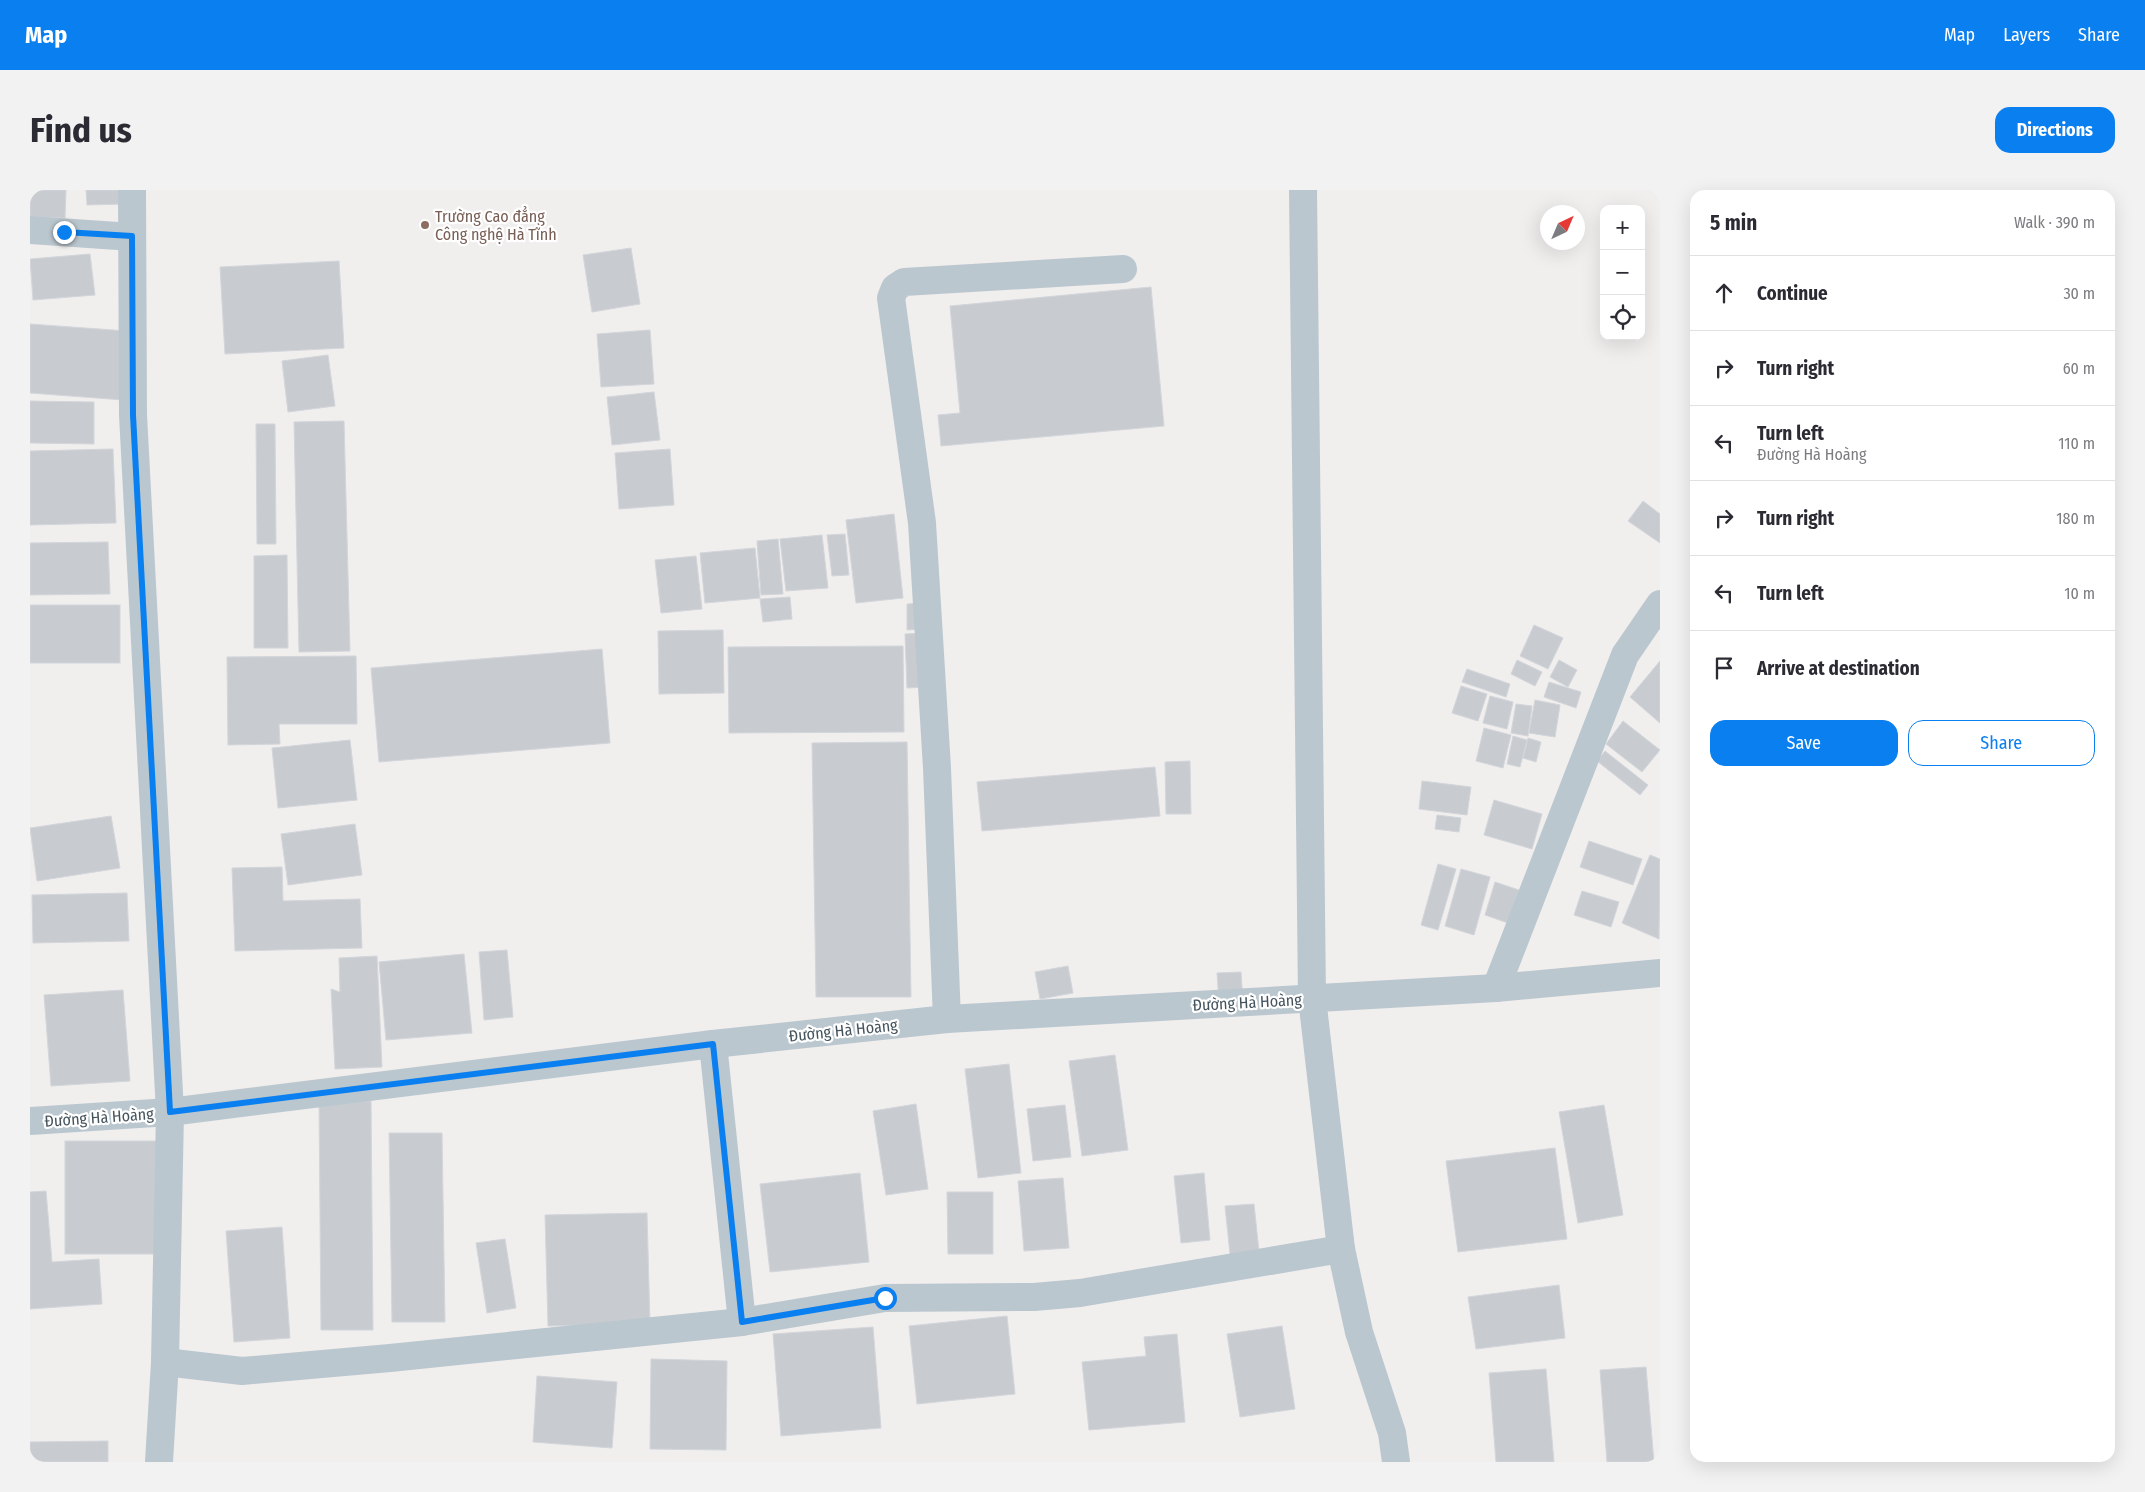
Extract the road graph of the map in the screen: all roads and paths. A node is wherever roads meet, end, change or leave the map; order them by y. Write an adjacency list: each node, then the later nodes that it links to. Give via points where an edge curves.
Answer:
1 (132, 190): 4 (street)
2 (1303, 190): 9 (street)
3 (30, 230): 4 (street)
4 (132, 236): 12 (street, via 133,415)
5 (1123, 269): 10 (street, via 904,282 895,288 891,298 922,523)
6 (1660, 604): 8 (street, via 1625,655)
7 (1660, 973): 8 (street, Đường Hà Hoàng)
8 (1496, 988): 9 (street, Đường Hà Hoàng)
9 (1312, 998): 10 (street, Đường Hà Hoàng); 14 (street)
10 (948, 1019): 11 (street, Đường Hà Hoàng)
11 (713, 1044): 12 (street, Đường Hà Hoàng); 15 (street)
12 (170, 1112): 13 (street, Đường Hà Hoàng); 16 (street)
13 (30, 1121)
14 (1341, 1248): 15 (street, via 1080,1293 1034,1297 885,1298); 18 (street, via 1359,1332 1392,1433)
15 (742, 1322): 16 (street, via 242,1371)
16 (165, 1362): 17 (street)
17 (159, 1462)
18 (1396, 1462)

